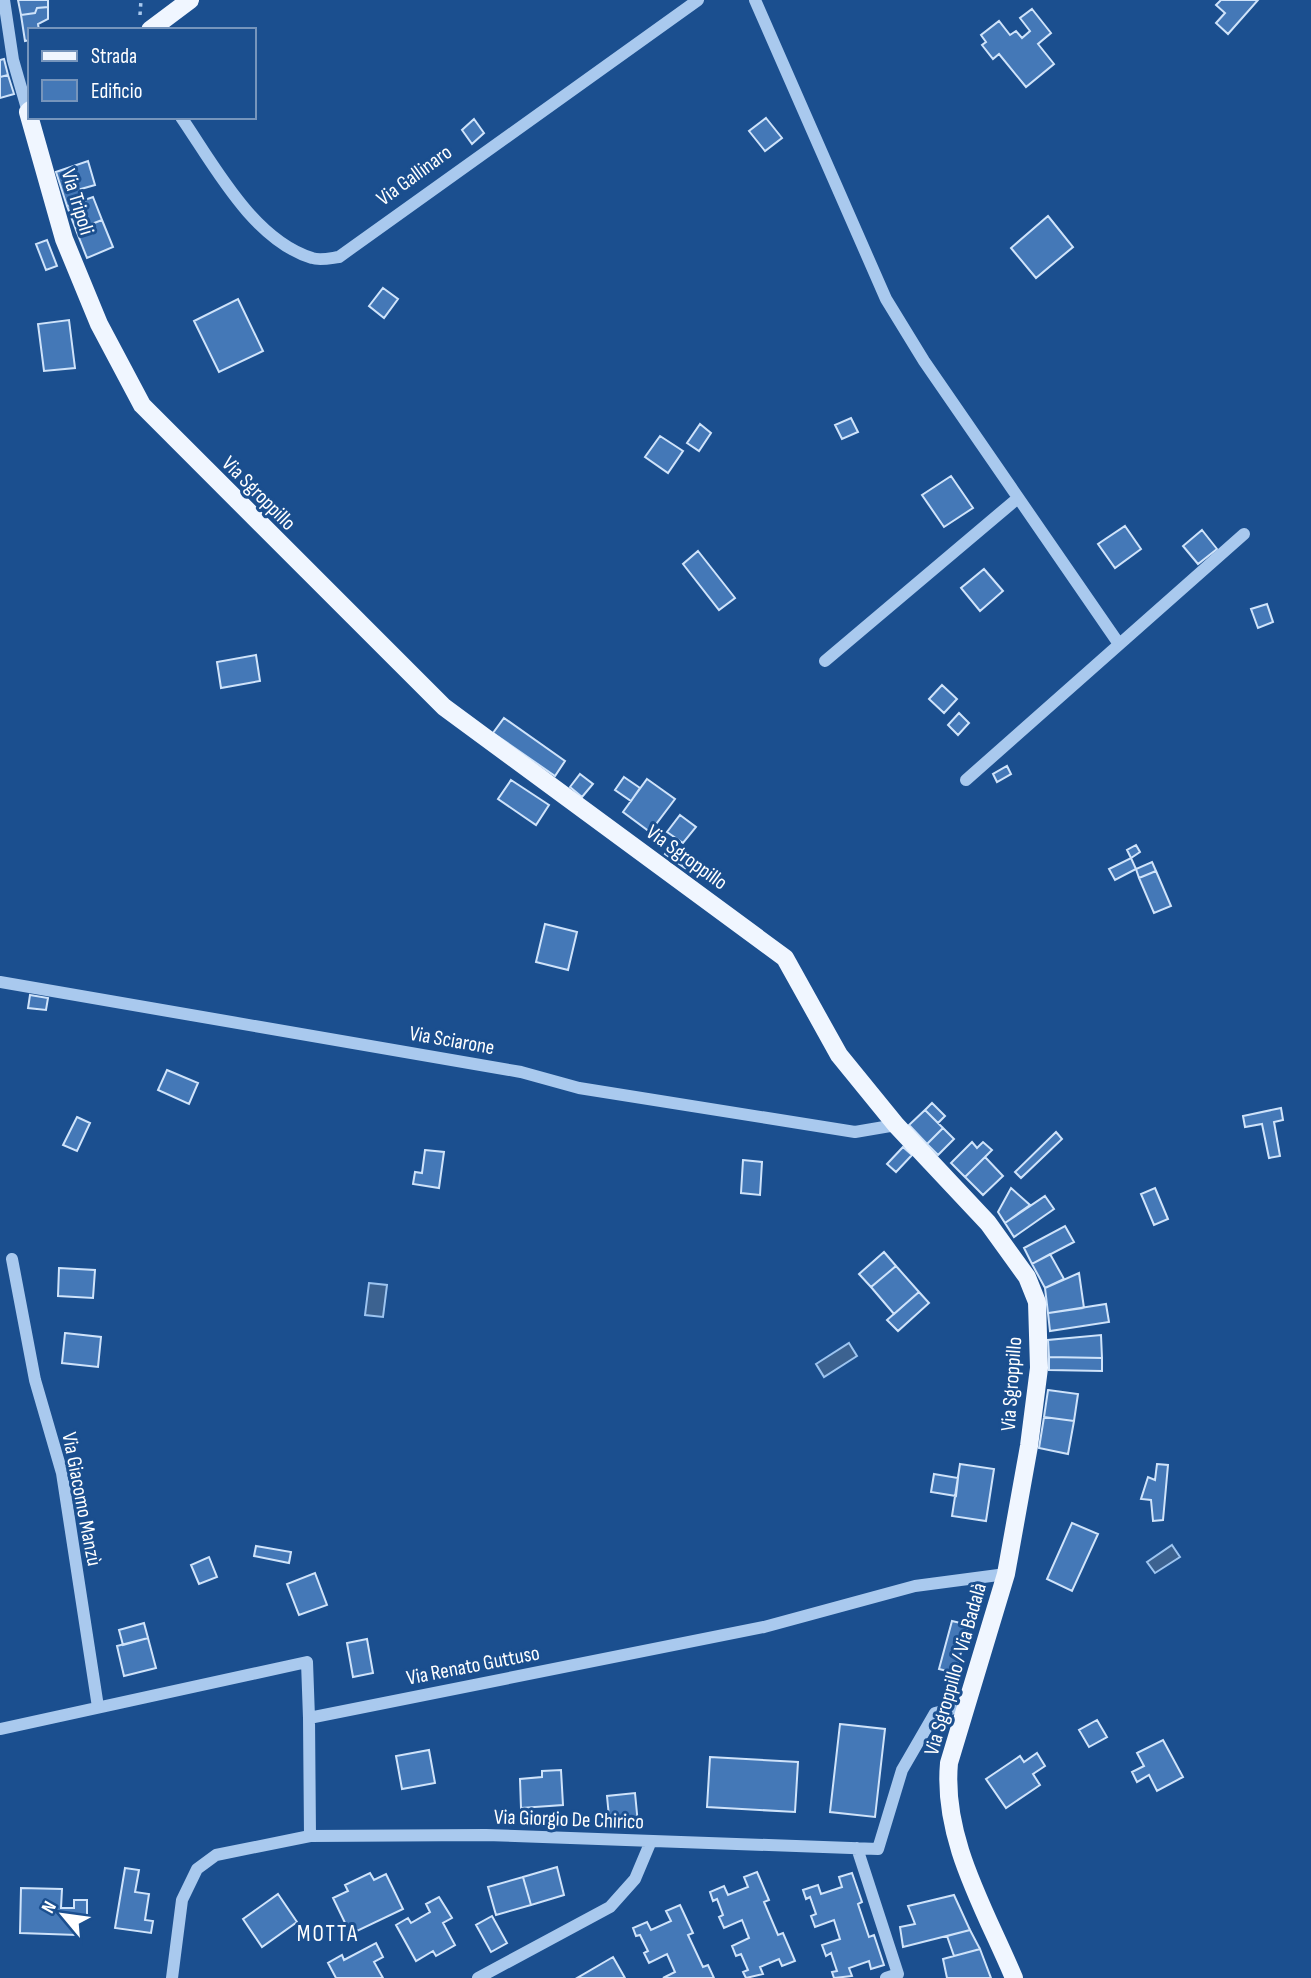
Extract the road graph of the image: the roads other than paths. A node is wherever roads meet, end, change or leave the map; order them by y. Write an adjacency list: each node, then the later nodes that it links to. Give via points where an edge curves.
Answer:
1 (4, 0): 6 (street, Via Tripoli, via 13,60)
2 (190, 0): 5 (main road)
3 (698, 0): 8 (street, Via Gallinaro, via 339,257 314,259 289,247 248,214)
4 (755, 0): 10 (street, via 886,299)
5 (153, 28)
6 (28, 108)
7 (31, 119): 9 (main road, Via Tripoli, via 64,239 99,324)
8 (182, 119)
9 (142, 405): 16 (main road, Via Sgroppillo, via 443,707 785,958 839,1055)
10 (1018, 498): 12 (street); 13 (street)
11 (1244, 534): 12 (street)
12 (1119, 644): 14 (street)
13 (825, 661)
14 (966, 780)
15 (0, 982): 16 (street, Via Sciarone, via 521,1072 579,1088 841,1130)
16 (896, 1125): 18 (main road, Via Sgroppillo, via 988,1223 1027,1277 1037,1302 1039,1368)
17 (12, 1259): 21 (street, Via Giacomo Manzù, via 35,1380 62,1474)
18 (1029, 1447): 19 (main road, Via Sgroppillo / Via Badalà)
19 (1006, 1574): 20 (main road, Via Sgroppillo / Via Badalà); 22 (street, Via Renato Guttuso, via 915,1586 764,1627)
20 (967, 1705): 26 (street, Via Giorgio De Chirico, via 935,1713 902,1770 878,1849); 30 (main road, Via Sgroppillo / Via Badalà, via 949,1763 949,1814 955,1839)
21 (97, 1707): 22 (street, via 307,1662); 23 (street)
22 (309, 1718): 24 (street)
23 (1, 1730)
24 (310, 1836): 25 (street, Via Giorgio De Chirico, via 486,1835); 27 (street, Via Giorgio De Chirico, via 216,1855 197,1869 182,1900)
25 (651, 1841): 26 (street, Via Giorgio De Chirico); 28 (street, via 635,1879 610,1907)
26 (857, 1848): 29 (street, via 898,1974)
27 (172, 1978)
28 (478, 1978)
29 (886, 1978)
30 (1014, 1978)

